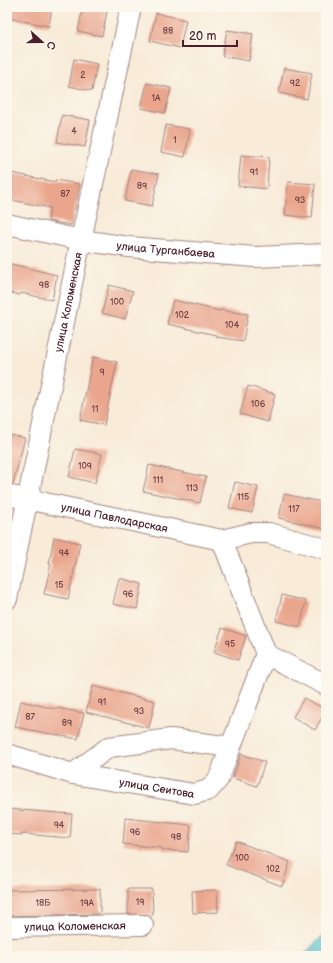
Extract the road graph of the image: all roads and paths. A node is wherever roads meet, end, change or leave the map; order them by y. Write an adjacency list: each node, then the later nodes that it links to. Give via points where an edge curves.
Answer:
1 (130, 7): 3 (street, улица Коломенская)
2 (7, 224): 3 (street, улица Турганбаева)
3 (81, 240): 4 (street, улица Турганбаева, via 129,247 255,257); 6 (street, улица Коломенская)
4 (326, 254)
5 (7, 495): 6 (street, улица Павлодарская)
6 (28, 499): 7 (street, улица Павлодарская); 9 (street, улица Коломенская)
7 (222, 540): 8 (street, улица Павлодарская, via 251,533 269,533); 10 (street)
8 (326, 549)
9 (7, 599)
10 (266, 654): 11 (street); 12 (street, улица Сеитова)
11 (326, 686)
12 (231, 747): 14 (street, via 171,740 110,746); 14 (street, улица Сеитова, via 219,778 209,790 194,794)
13 (7, 754): 14 (street, улица Сеитова)
14 (73, 774)
15 (143, 925): 16 (street, улица Коломенская)
16 (7, 927)

